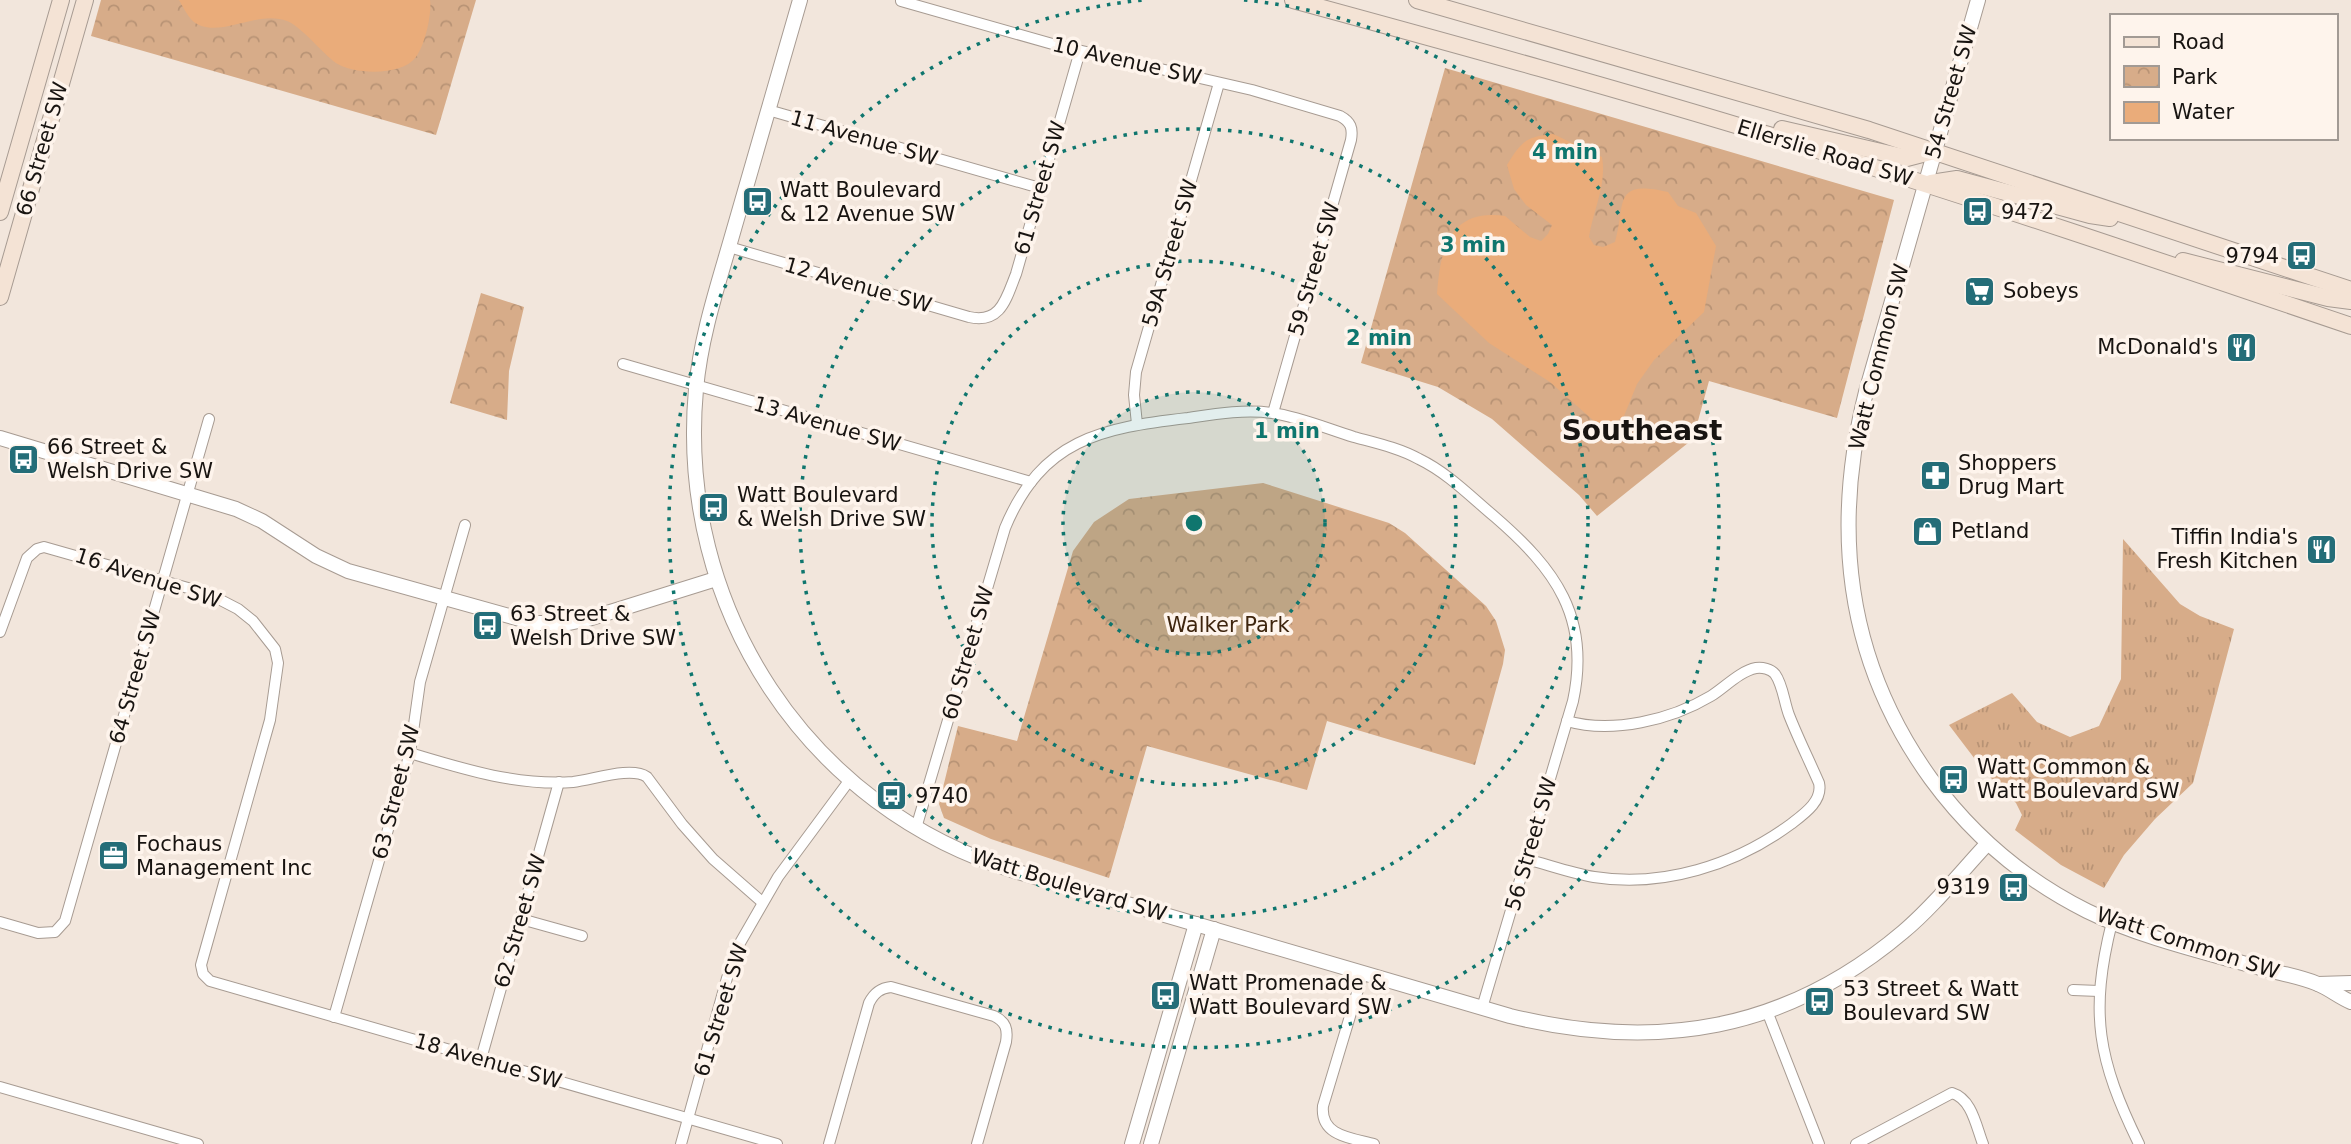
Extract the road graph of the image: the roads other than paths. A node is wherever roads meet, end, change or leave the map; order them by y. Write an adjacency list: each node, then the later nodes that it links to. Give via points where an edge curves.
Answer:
1 (61, 0): 16 (main road, 66 Street SW)
2 (85, 0): 21 (main road, 66 Street SW)
3 (800, 0): 10 (street, Watt Boulevard SW)
4 (1293, 0): 11 (main road, Ellerslie Road SW)
5 (1418, 0): 13 (main road, Ellerslie Road SW)
6 (1978, 0): 13 (street, 54 Street SW)
7 (901, 1): 8 (street, 10 Avenue SW)
8 (1080, 51): 9 (street, 10 Avenue SW); 15 (street, 61 Street SW)
9 (1219, 83): 12 (street, 10 Avenue SW, via 1340,116); 30 (street, 59A Street SW, via 1136,372)
10 (768, 110): 15 (street, 11 Avenue SW); 18 (street, Watt Boulevard SW)
11 (1720, 121): 13 (main road, via 1777,128 1907,158); 14 (main road, Ellerslie Road SW)
12 (1351, 124): 28 (street, 59 Street SW, via 1351,140)
13 (1934, 151): 14 (street, 54 Street SW); 17 (main road, Ellerslie Road SW)
14 (1925, 184): 17 (main road, via 1957,179 2090,215); 19 (main road, Ellerslie Road SW); 44 (street, Watt Common SW, via 1859,420 1848,513 1850,569 1865,650 1896,725 1944,796)
15 (1040, 188): 24 (street, 61 Street SW, via 1013,281 997,313)
16 (0, 212)
17 (2144, 222): 20 (main road, Ellerslie Road SW)
18 (729, 247): 24 (street, 12 Avenue SW, via 969,317); 27 (street, Watt Boulevard SW)
19 (2132, 253): 22 (main road, via 2200,264); 25 (main road, Ellerslie Road SW)
20 (2351, 290)
21 (0, 297)
22 (2351, 301)
23 (2351, 313): 25 (main road)
24 (988, 318)
25 (2343, 323)
26 (623, 364): 27 (street, 13 Avenue SW)
27 (696, 386): 32 (street, 13 Avenue SW); 36 (street, Watt Boulevard SW, via 695,465)
28 (1273, 413): 30 (street, via 1228,412); 39 (street, 56 Street SW, via 1419,458 1520,539 1549,571 1567,607 1577,649 1577,680)
29 (209, 419): 33 (street, 64 Street SW)
30 (1136, 424): 32 (street, via 1083,440)
31 (0, 438): 33 (street)
32 (1031, 482): 43 (street, 60 Street SW, via 1005,528)
33 (188, 493): 35 (street, 64 Street SW); 37 (street, via 249,514 331,564)
34 (465, 525): 37 (street, 63 Street SW)
35 (163, 579): 38 (street, 16 Avenue SW, via 48,547 37,549 24,562); 48 (street, 64 Street SW, via 67,916 55,932 38,933); 54 (street, 16 Avenue SW, via 198,589 238,609 264,632 278,656 268,727 202,960)
36 (716, 579): 37 (street, via 569,623 534,623); 41 (street, Watt Boulevard SW, via 735,626 780,705)
37 (443, 598): 40 (street, 63 Street SW, via 420,682)
38 (0, 632)
39 (1567, 721): 45 (street, 56 Street SW); 45 (street, via 1591,726 1659,718 1708,698 1751,669 1765,668 1777,678 1820,792 1812,807 1765,842 1689,873 1596,877)
40 (410, 753): 42 (street, via 499,777); 62 (street, 63 Street SW)
41 (849, 781): 43 (street, Watt Boulevard SW); 46 (street, 61 Street SW)
42 (559, 782): 46 (street, via 644,774 713,859); 47 (street, 62 Street SW)
43 (916, 828): 50 (street, Watt Boulevard SW, via 999,866)
44 (1987, 844): 49 (street, Watt Common SW, via 2056,894); 61 (street, Watt Boulevard SW, via 1922,915 1864,963)
45 (1527, 859): 60 (street, 56 Street SW)
46 (762, 902): 65 (street, 61 Street SW, via 733,961)
47 (522, 919): 52 (street); 63 (street, 62 Street SW)
48 (0, 922)
49 (2112, 922): 56 (street, Watt Common SW); 58 (street)
50 (1196, 924): 51 (street, Watt Boulevard SW); 71 (street)
51 (1214, 929): 53 (street, Watt Boulevard SW); 72 (street)
52 (582, 936)
53 (1363, 973): 60 (street, Watt Boulevard SW); 73 (street, via 1323,1106 1325,1123 1337,1133)
54 (203, 974): 62 (street, 18 Avenue SW, via 215,983)
55 (2351, 983): 56 (street, Watt Common SW)
56 (2319, 985): 59 (street, Watt Common SW)
57 (2073, 990): 58 (street)
58 (2099, 990): 77 (street, via 2108,1071)
59 (2351, 1002)
60 (1482, 1007): 61 (street, Watt Boulevard SW, via 1571,1029 1636,1034 1700,1028)
61 (1767, 1011): 74 (street)
62 (334, 1017): 63 (street, 18 Avenue SW)
63 (481, 1059): 65 (street, 18 Avenue SW)
64 (0, 1087): 66 (street)
65 (688, 1119): 67 (street, 61 Street SW); 68 (street, 18 Avenue SW)
66 (198, 1144)
67 (681, 1144)
68 (777, 1144)
69 (828, 1144): 70 (street, via 869,1003 884,988 898,988 1003,1022 1006,1042)
70 (977, 1144)
71 (1132, 1144)
72 (1151, 1144)
73 (1374, 1144)
74 (1819, 1144)
75 (1856, 1144): 76 (street, via 1952,1093 1967,1102)
76 (1983, 1144)
77 (2139, 1144)

